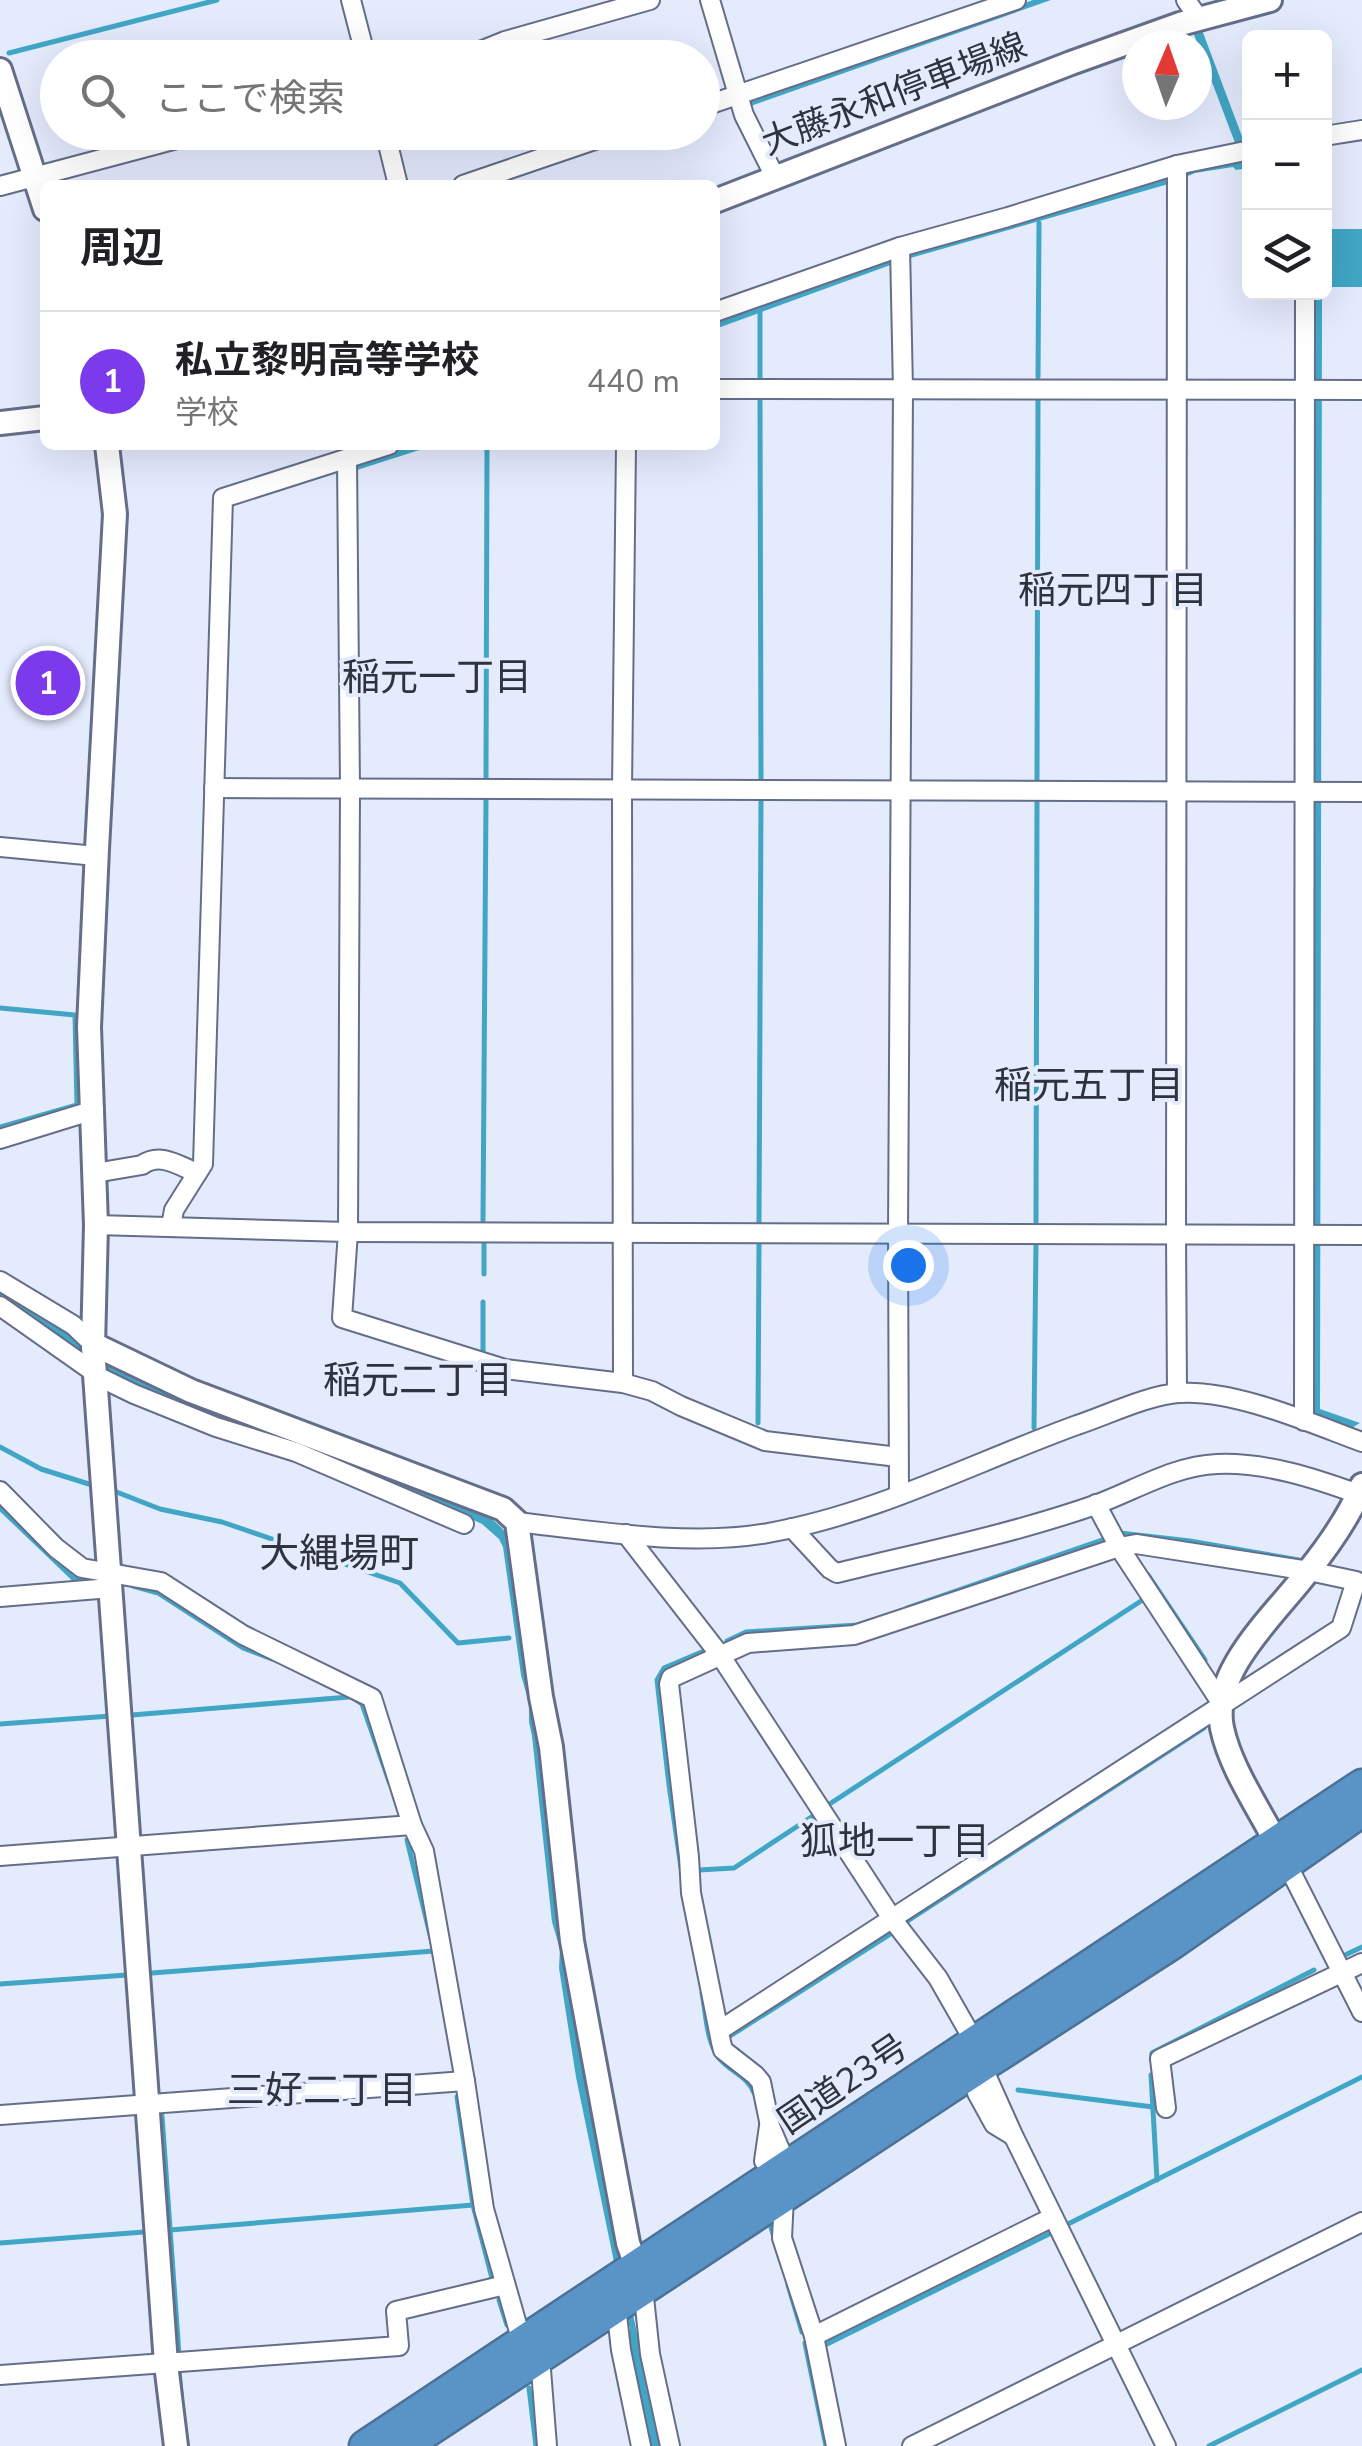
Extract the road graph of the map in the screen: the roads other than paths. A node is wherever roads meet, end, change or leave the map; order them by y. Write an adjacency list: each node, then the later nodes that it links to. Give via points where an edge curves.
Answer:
1 (351, 0): 7 (street)
2 (650, 0): 8 (street)
3 (710, 0): 10 (street)
4 (1016, 0): 10 (street)
5 (1255, 2): 6 (street, 大藤永和停車場線)
6 (1192, 9): 20 (street, 大藤永和停車場線)
7 (361, 40)
8 (512, 40)
9 (0, 70): 19 (street)
10 (738, 96): 11 (street); 20 (street)
11 (720, 101)
12 (1362, 130): 13 (street)
13 (1332, 135)
14 (136, 150): 19 (street)
15 (389, 150): 21 (street)
16 (565, 150): 22 (street)
17 (1240, 152): 18 (street)
18 (1177, 173): 26 (street, via 1008,217); 32 (street)
19 (36, 177): 23 (street); 24 (street)
20 (775, 178): 25 (street, 大藤永和停車場線)
21 (397, 180)
22 (478, 180)
23 (0, 186)
24 (40, 191)
25 (720, 199)
26 (900, 254): 28 (street); 30 (street)
27 (1306, 300): 33 (street)
28 (720, 310)
29 (720, 388): 30 (street)
30 (903, 389): 32 (street); 43 (street)
31 (1362, 390): 33 (street)
32 (1178, 391): 33 (street); 44 (street)
33 (1312, 391): 45 (street)
34 (40, 419): 35 (street)
35 (0, 423)
36 (109, 450): 48 (street, via 115,514)
37 (374, 450): 39 (street)
38 (626, 450): 42 (street)
39 (347, 459): 40 (street, via 222,498); 41 (street)
40 (214, 788): 41 (street); 52 (street, via 203,1164)
41 (350, 788): 42 (street); 56 (street)
42 (622, 788): 43 (street); 55 (street)
43 (900, 790): 44 (street); 57 (street)
44 (1176, 790): 45 (street); 58 (street)
45 (1312, 791): 46 (street); 59 (street)
46 (1362, 792)
47 (0, 848): 48 (street)
48 (96, 856): 49 (street)
49 (94, 1110): 50 (street); 51 (street)
50 (0, 1139)
51 (95, 1173): 52 (street, via 159,1157); 53 (street)
52 (197, 1173): 54 (street)
53 (96, 1225): 54 (street); 63 (street)
54 (171, 1226): 56 (street)
55 (624, 1231): 56 (street); 57 (street); 64 (street)
56 (348, 1232): 64 (street, via 342,1318 504,1369)
57 (898, 1232): 58 (street); 68 (street)
58 (1176, 1234): 59 (street); 65 (street)
59 (1312, 1235): 60 (street); 66 (street)
60 (1362, 1235)
61 (0, 1280): 63 (street, via 73,1325)
62 (0, 1306): 63 (street)
63 (94, 1362): 73 (street, via 191,1391 503,1509); 74 (street, via 134,1394 296,1452); 79 (street)
64 (623, 1384): 68 (street, via 765,1441)
65 (1178, 1393): 66 (street, via 1218,1396); 71 (street)
66 (1304, 1421): 67 (street)
67 (1362, 1442)
68 (898, 1457): 71 (street)
69 (1360, 1490): 72 (street, via 1220,1464 1169,1474); 78 (street)
70 (0, 1491): 79 (street, via 56,1548)
71 (899, 1495): 75 (street)
72 (1096, 1504): 75 (street, via 838,1573); 77 (street)
73 (518, 1522): 76 (street); 103 (street, via 572,1941 628,2243)
74 (464, 1524)
75 (792, 1528): 76 (street, via 702,1538)
76 (626, 1534): 81 (street)
77 (1119, 1548): 78 (street, via 1136,1544); 81 (street, via 854,1635 748,1643); 82 (street)
78 (1308, 1571): 82 (street, via 1241,1652); 82 (street, via 1356,1581 1341,1628)
79 (110, 1580): 80 (street); 85 (street, via 161,1582 243,1635 372,1698); 86 (street)
80 (0, 1597)
81 (720, 1655): 89 (street); 93 (street, via 669,1684 691,1893)
82 (1222, 1704): 87 (street, via 1226,1744); 89 (street)
83 (1362, 1785): 87 (highway, 国道23号)
84 (1362, 1811): 87 (highway, 国道23号)
85 (412, 1825): 86 (street); 95 (street, via 424,1851)
86 (130, 1845): 88 (street); 96 (street)
87 (1281, 1852): 91 (street); 94 (highway, 国道23号)
88 (0, 1856)
89 (893, 1920): 93 (street); 94 (street, via 938,1978)
90 (1362, 1963): 91 (street)
91 (1342, 1973): 92 (street); 97 (street, via 1160,2059)
92 (1362, 2012)
93 (720, 2030): 100 (street, via 723,2050 760,2082)
94 (972, 2058): 99 (street); 99 (street, via 994,2124); 100 (highway, 国道23号)
95 (465, 2081): 96 (street); 104 (street, via 484,2210)
96 (148, 2105): 98 (street); 109 (street)
97 (1166, 2108)
98 (0, 2115)
99 (1013, 2135): 101 (street)
100 (777, 2185): 103 (highway, 国道23号); 106 (street, via 782,2238)
101 (1054, 2218): 106 (street); 107 (street)
102 (1362, 2222): 107 (street)
103 (640, 2277): 105 (highway, 国道23号); 108 (highway, 国道23号); 116 (street)
104 (504, 2285): 108 (street); 109 (street, via 396,2311 399,2346)
105 (616, 2306): 108 (highway, 国道23号); 115 (street)
106 (814, 2336): 117 (street)
107 (1116, 2345): 118 (street); 119 (street)
108 (531, 2350): 112 (highway, 国道23号); 113 (highway, 国道23号); 114 (street)
109 (166, 2364): 110 (street); 111 (street)
110 (0, 2375)
111 (176, 2446)
112 (365, 2446)
113 (405, 2446)
114 (547, 2446)
115 (641, 2446)
116 (670, 2446)
117 (836, 2446)
118 (912, 2446)
119 (1166, 2446)

